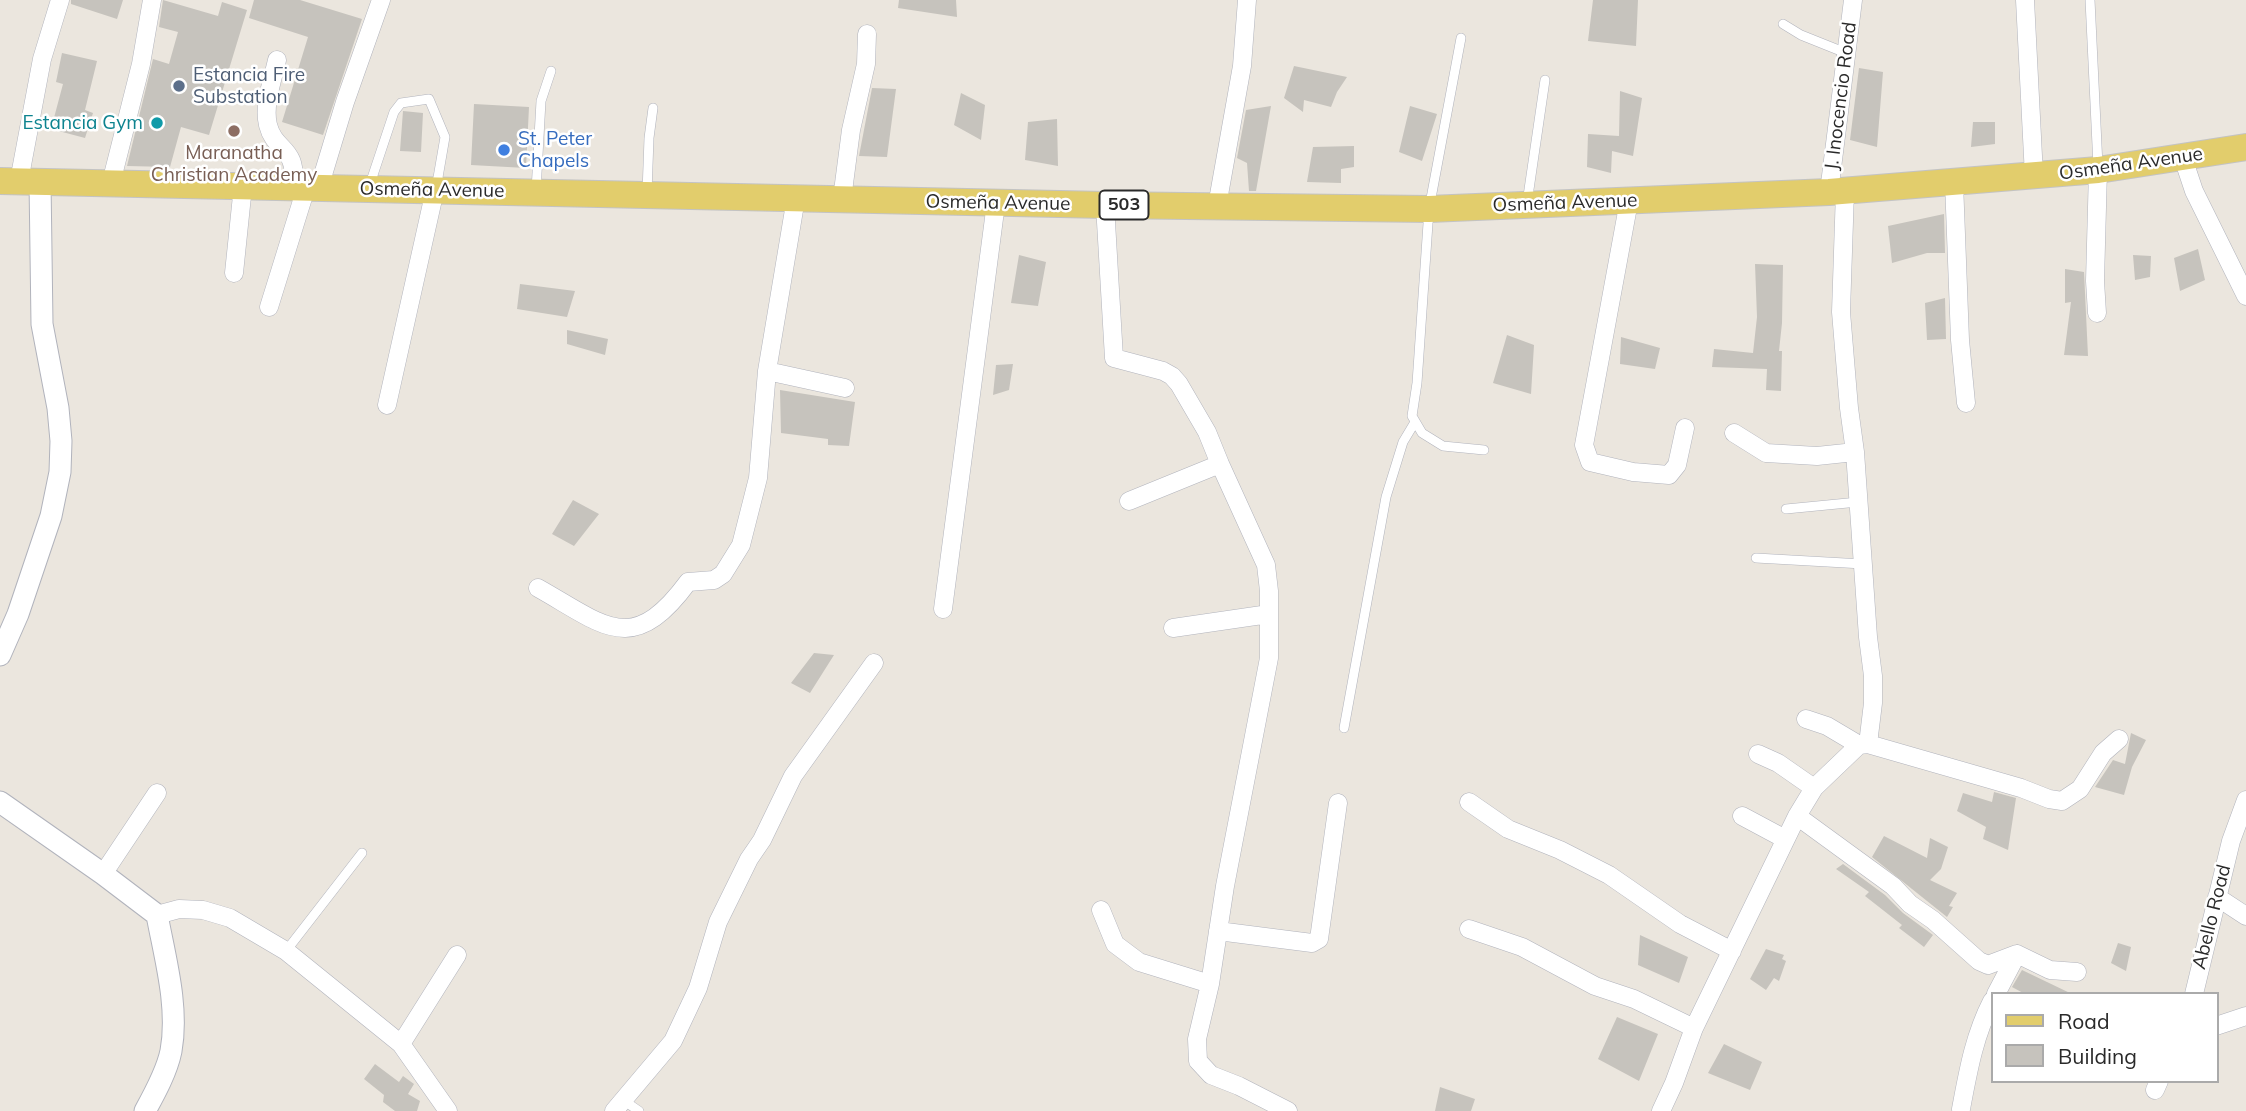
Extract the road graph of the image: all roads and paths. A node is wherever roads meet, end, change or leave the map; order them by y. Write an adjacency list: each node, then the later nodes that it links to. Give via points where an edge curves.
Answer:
1 (60, 0): 20 (street, via 42,59)
2 (152, 0): 22 (street, via 142,64)
3 (381, 0): 24 (street, via 345,102)
4 (1247, 0): 36 (street, via 1242,66)
5 (1853, 0): 11 (street, J. Inocencio Road)
6 (2025, 0): 19 (street)
7 (2090, 0): 18 (lane)
8 (1783, 24): 11 (lane)
9 (867, 34): 31 (street, via 866,64)
10 (1461, 37): 37 (lane)
11 (1846, 52): 27 (street, J. Inocencio Road)
12 (278, 60): 24 (street, via 266,113 272,135 292,159)
13 (551, 71): 28 (lane, via 541,101)
14 (1545, 80): 35 (lane)
15 (653, 108): 29 (lane)
16 (2246, 147): 17 (main road, Osmeña Avenue / 503)
17 (2183, 158): 18 (main road, Osmeña Avenue / 503); 39 (street, via 2194,191)
18 (2098, 170): 19 (main road, Osmeña Avenue / 503); 41 (street)
19 (2034, 176): 21 (main road, Osmeña Avenue / 503)
20 (20, 181): 22 (main road, Osmeña Avenue / 503); 61 (street, via 58,408 60,472 51,516)
21 (1954, 182): 27 (main road, Osmeña Avenue / 503); 44 (street)
22 (111, 183): 23 (main road, Osmeña Avenue / 503)
23 (243, 186): 24 (main road, Osmeña Avenue / 503); 38 (street)
24 (306, 188): 25 (main road, Osmeña Avenue / 503); 40 (street)
25 (368, 189): 26 (main road, Osmeña Avenue / 503); 26 (lane, via 394,112 401,103 429,99 445,137)
26 (435, 191): 28 (main road, Osmeña Avenue / 503); 45 (street)
27 (1837, 192): 32 (main road, Osmeña Avenue / 503); 50 (street, J. Inocencio Road)
28 (536, 193): 29 (main road, Osmeña Avenue / 503)
29 (647, 195): 30 (main road, Osmeña Avenue / 503)
30 (796, 198): 31 (main road, Osmeña Avenue / 503); 42 (street)
31 (842, 199): 33 (main road, Osmeña Avenue / 503)
32 (1629, 201): 35 (main road, Osmeña Avenue / 503); 47 (street, via 1584,445 1590,461 1669,475 1678,465)
33 (996, 202): 34 (main road, Osmeña Avenue / 503); 58 (street)
34 (1105, 205): 36 (main road, Osmeña Avenue / 503); 51 (street, via 1114,358 1172,376 1207,432)
35 (1526, 205): 37 (main road, Osmeña Avenue / 503)
36 (1217, 206): 37 (main road, Osmeña Avenue / 503)
37 (1429, 209): 46 (lane)
38 (234, 273)
39 (2246, 296)
40 (269, 307)
41 (2097, 313)
42 (767, 372): 43 (street); 57 (street, via 758,478 740,545 723,574 714,580 688,582 675,600 641,625 619,630)
43 (845, 388)
44 (1966, 404)
45 (387, 405)
46 (1415, 422): 49 (lane, via 1422,433 1443,446); 64 (lane, via 1403,442 1386,498)
47 (1685, 428)
48 (1734, 433): 50 (street, via 1766,453 1817,456)
49 (1484, 450)
50 (1855, 452): 53 (street, J. Inocencio Road)
51 (1220, 464): 52 (street); 59 (street, via 1266,565)
52 (1129, 501)
53 (1858, 502): 54 (lane); 56 (street, J. Inocencio Road)
54 (1786, 509)
55 (1756, 558): 56 (lane)
56 (1863, 564): 66 (street, J. Inocencio Road, via 1873,676)
57 (538, 588)
58 (943, 609)
59 (1269, 614): 60 (street); 84 (street, via 1269,658)
60 (1173, 628)
61 (0, 655)
62 (874, 663): 98 (street, via 793,776 718,922 698,988 673,1041)
63 (1806, 719): 66 (street)
64 (1344, 728)
65 (2119, 739): 66 (street, via 2103,753 2080,789 2062,801)
66 (1864, 745): 68 (street)
67 (1758, 754): 68 (street)
68 (1814, 788): 75 (street)
69 (157, 793): 78 (street)
70 (2246, 800): 79 (street, Abello Road)
71 (0, 802): 78 (street)
72 (1469, 802): 86 (street, via 1508,828 1609,875 1680,923)
73 (1338, 803): 84 (street, via 1319,939 1312,943)
74 (1742, 816): 76 (street)
75 (1797, 816): 76 (street); 87 (street, via 1894,886 1979,961 1988,965)
76 (1785, 839): 86 (street)
77 (362, 853): 85 (lane)
78 (103, 874): 81 (street)
79 (2217, 897): 82 (street); 92 (street, Abello Road)
80 (1101, 909): 90 (street, via 1115,944 1139,962)
81 (157, 915): 85 (street, via 203,910 230,918); 100 (street, via 173,1029 171,1052)
82 (2246, 916)
83 (1469, 929): 96 (street, via 1522,947 1595,986)
84 (1218, 931): 90 (street)
85 (286, 951): 97 (street)
86 (1732, 951): 96 (street)
87 (2017, 954): 89 (street, via 2050,970); 91 (street)
88 (457, 955): 97 (street)
89 (2077, 972)
90 (1210, 984): 103 (street, via 1196,1039 1198,1061 1211,1075)
91 (1997, 992)
92 (2194, 992)
93 (1990, 1006): 99 (street, via 1969,1062)
94 (2246, 1016): 95 (street)
95 (2218, 1025)
96 (1693, 1028): 104 (street)
97 (401, 1044): 101 (street)
98 (619, 1105): 102 (lane)
99 (1961, 1109)
100 (145, 1111)
101 (448, 1111)
102 (639, 1111)
103 (1288, 1111)
104 (1661, 1111)

